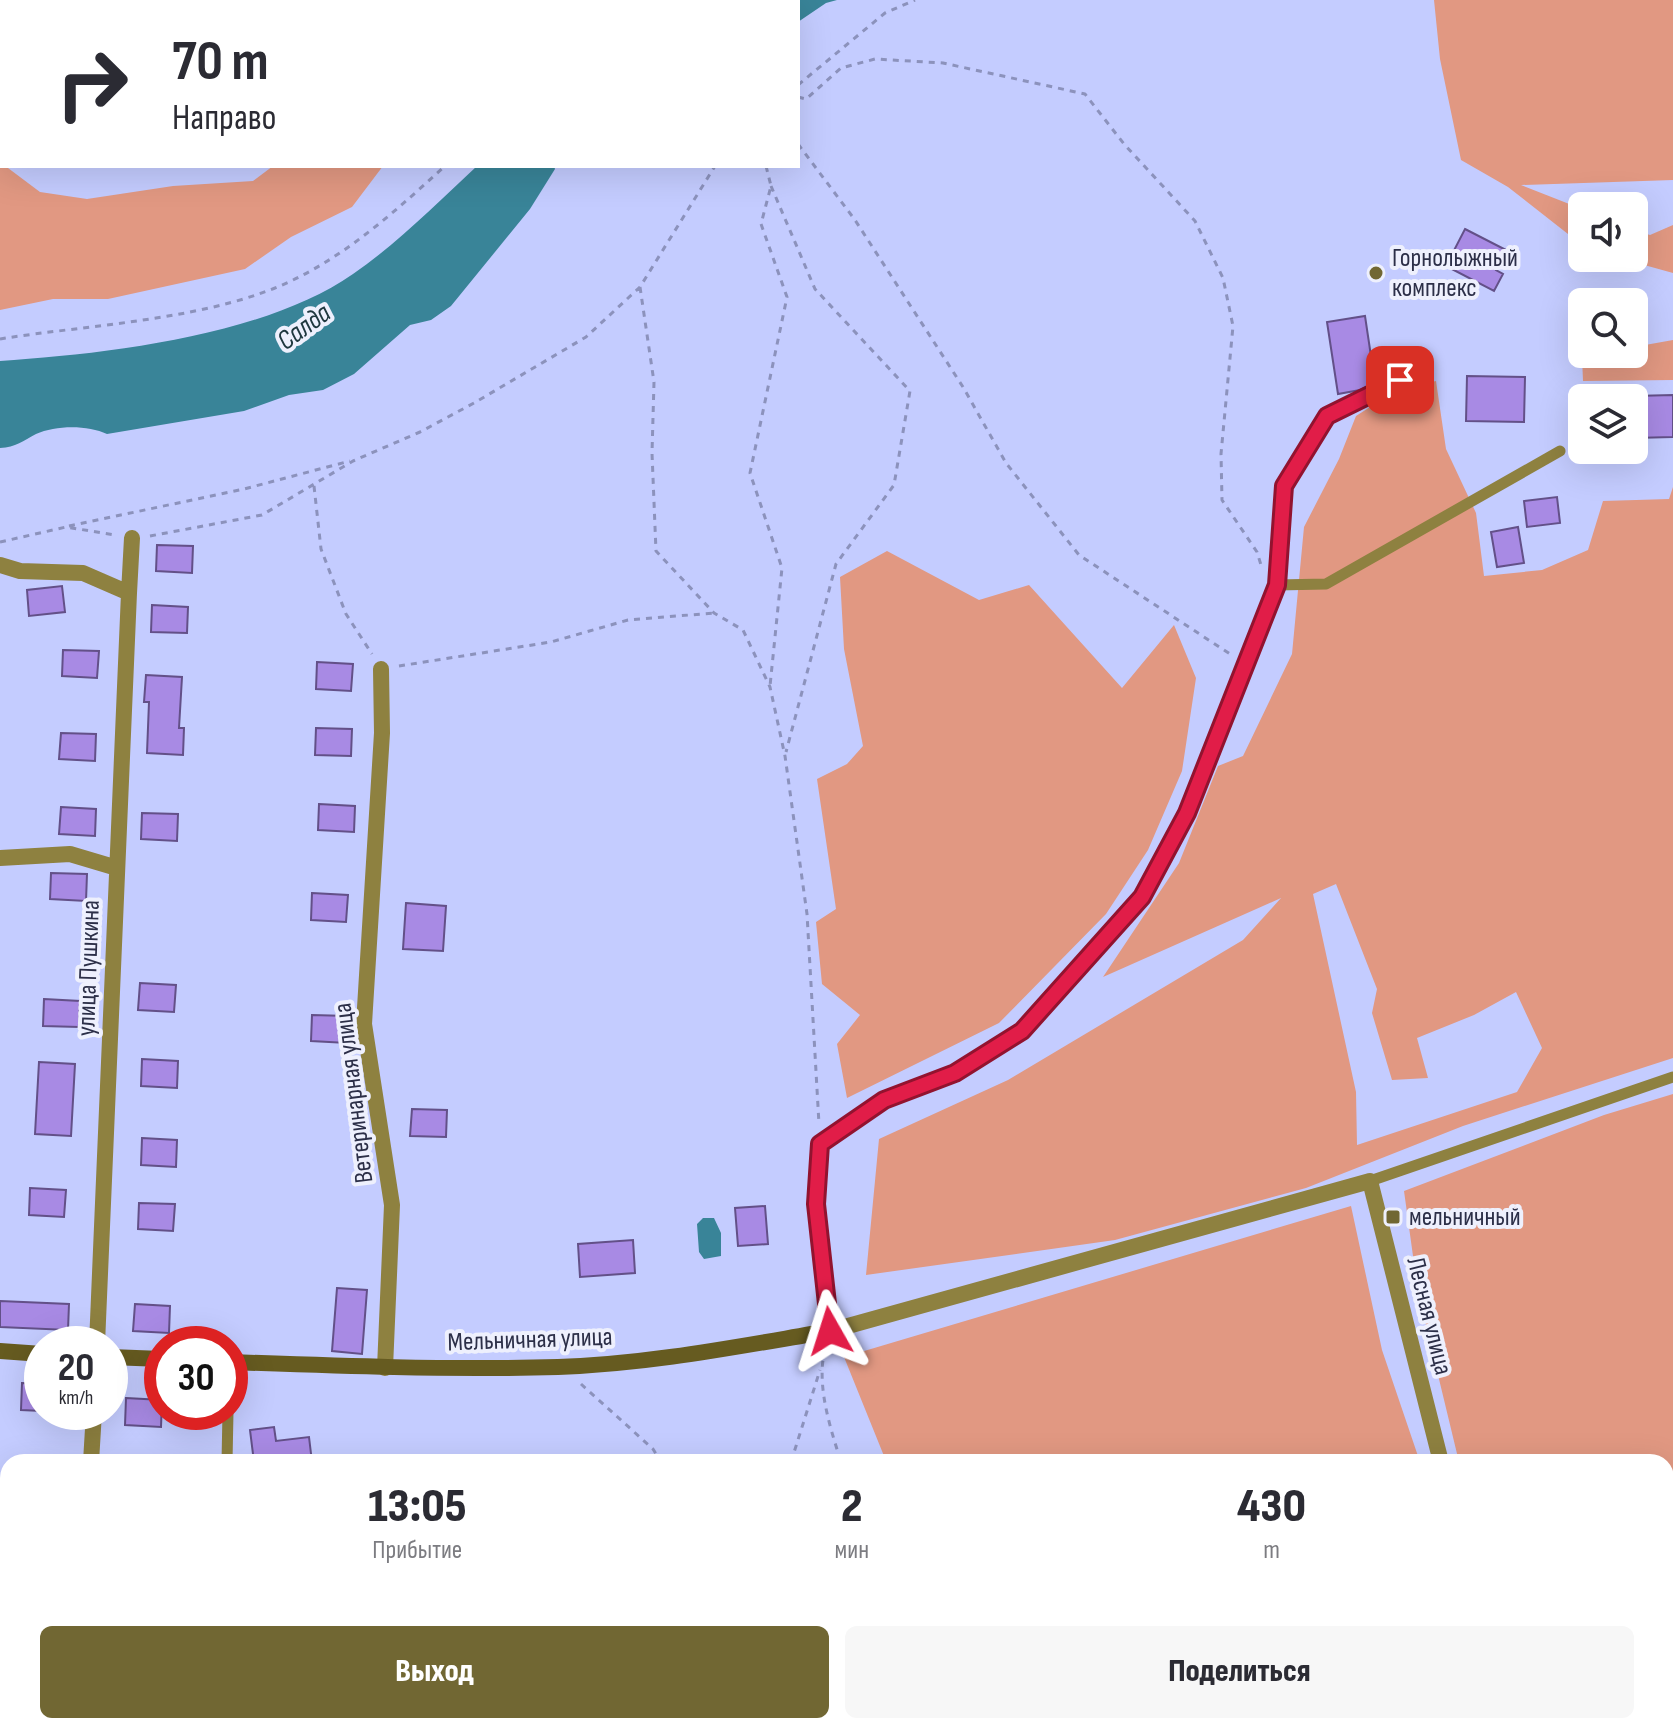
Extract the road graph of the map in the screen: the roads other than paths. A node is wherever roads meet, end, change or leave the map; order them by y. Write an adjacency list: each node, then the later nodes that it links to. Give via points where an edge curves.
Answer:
1 (1424, 368): 2 (lane)
2 (1327, 416): 6 (street, via 1284,486)
3 (1560, 451): 6 (lane, via 1326,584)
4 (132, 538): 7 (street, улица Пушкина)
5 (0, 565): 7 (street, via 20,571 83,573)
6 (1274, 592): 14 (street, via 1187,813 1142,897 1022,1031 955,1073 884,1100 820,1144 816,1204)
7 (129, 593): 10 (street, улица Пушкина)
8 (381, 669): 18 (street, Ветеринарная улица, via 364,1024 392,1205)
9 (0, 858): 10 (street, via 70,854)
10 (117, 868): 13 (street, улица Пушкина)
11 (1673, 1077): 12 (lane)
12 (1370, 1181): 14 (street); 23 (street, Лесная улица)
13 (98, 1326)
14 (830, 1331): 18 (street, Мельничная улица, via 561,1367)
15 (0, 1351): 16 (street)
16 (24, 1353)
17 (248, 1364): 18 (street, Мельничная улица)
18 (385, 1368)
19 (93, 1430): 21 (street)
20 (228, 1430): 22 (lane)
21 (91, 1454)
22 (227, 1454)
23 (1439, 1454)

